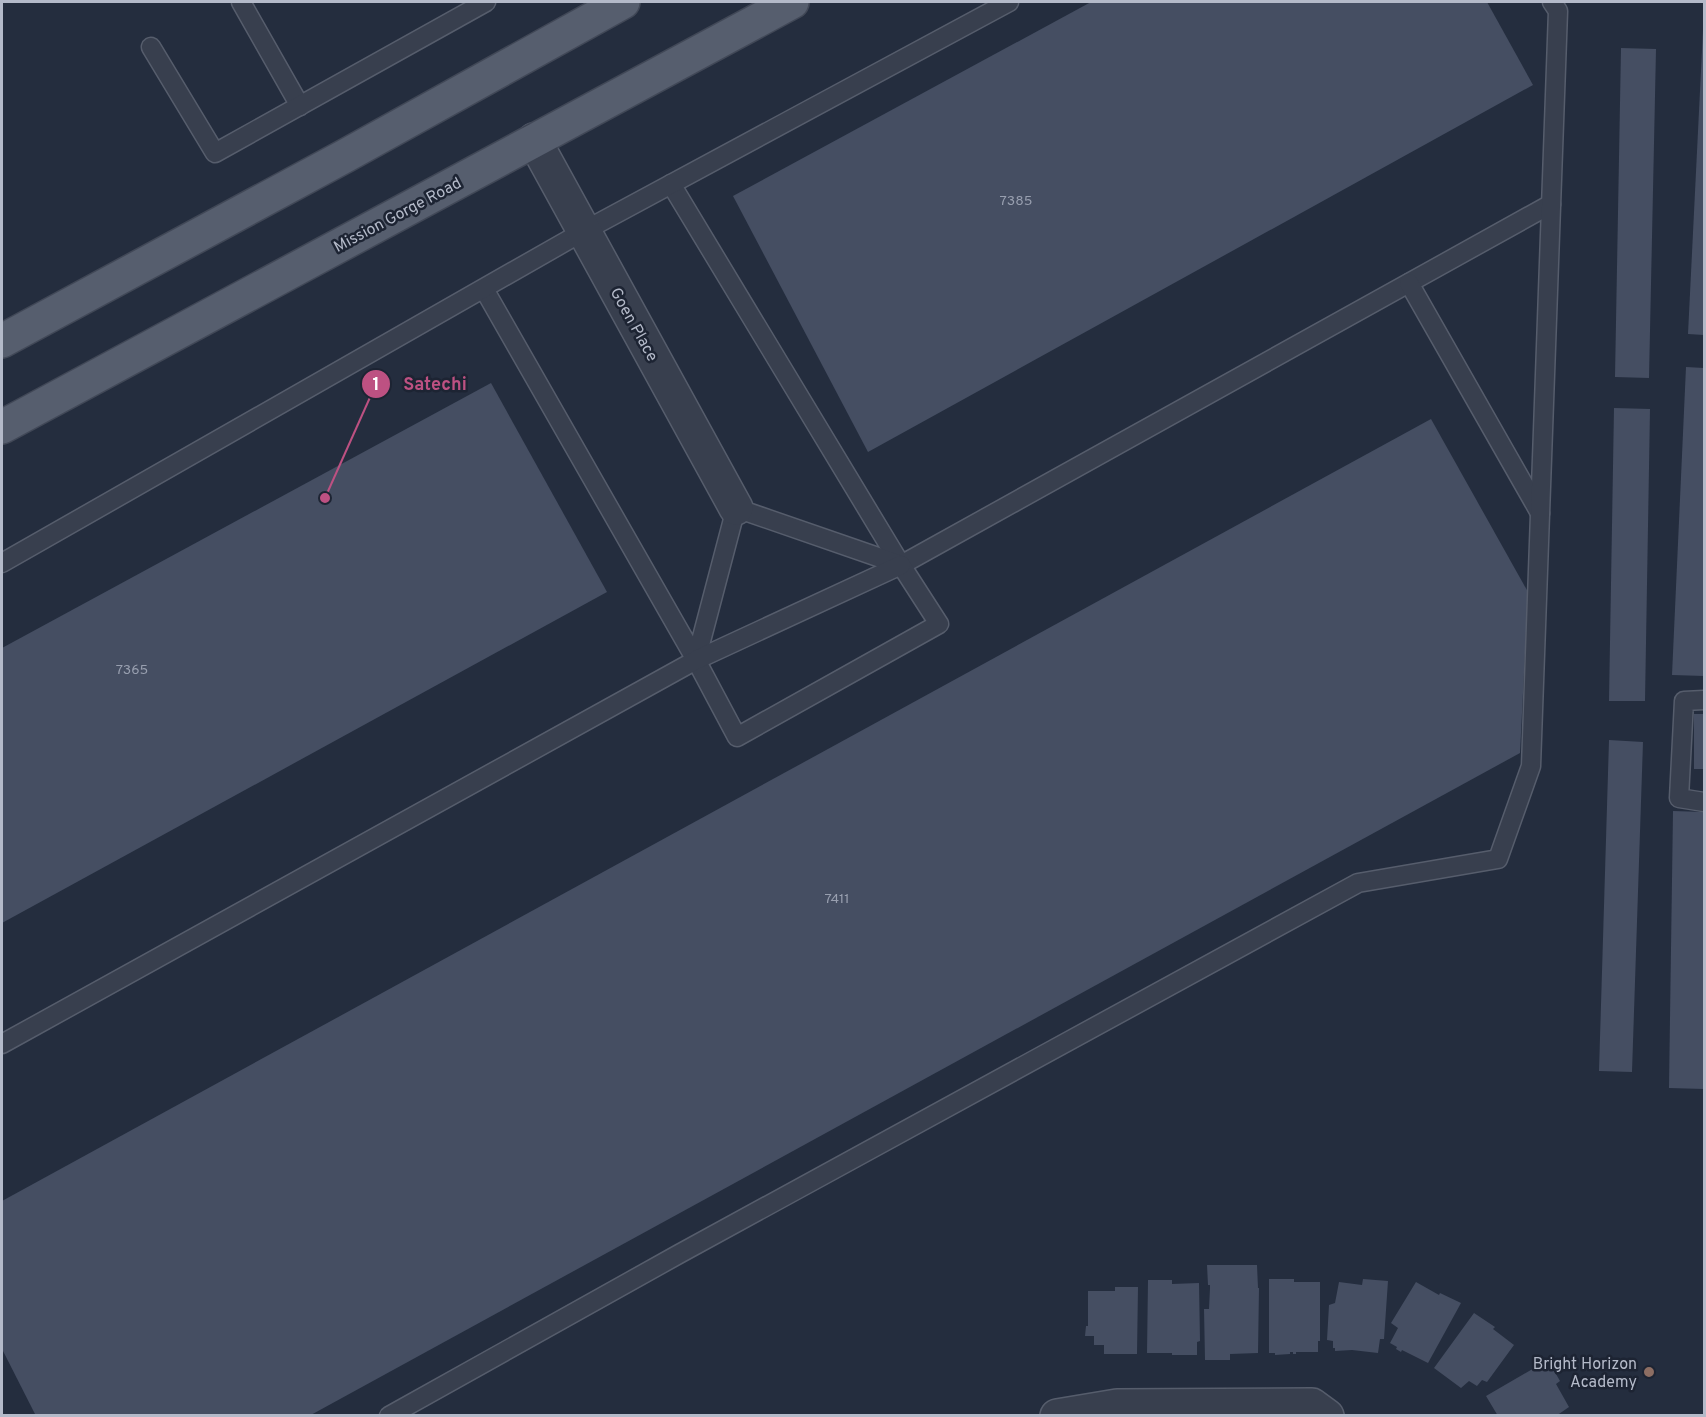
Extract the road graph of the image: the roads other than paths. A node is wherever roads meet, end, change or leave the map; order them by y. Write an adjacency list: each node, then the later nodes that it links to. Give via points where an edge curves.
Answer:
1 (242, 2): 8 (lane)
2 (486, 2): 8 (lane)
3 (623, 2): 15 (main road)
4 (792, 2): 9 (main road, Mission Gorge Road)
5 (1009, 2): 10 (lane)
6 (1552, 2): 11 (lane, via 1558,12)
7 (151, 47): 8 (lane, via 215,153)
8 (300, 106)
9 (534, 140): 12 (street, Goen Place); 16 (main road, Mission Gorge Road)
10 (670, 184): 12 (lane); 20 (lane)
11 (1551, 204): 13 (lane); 18 (lane)
12 (584, 231): 14 (lane); 17 (street, Goen Place)
13 (1409, 282): 18 (lane); 20 (lane)
14 (484, 289): 19 (lane); 21 (lane)
15 (2, 341)
16 (2, 427)
17 (736, 508): 20 (lane); 21 (lane)
18 (1540, 514): 25 (lane, via 1531,766 1498,859 1359,883)
19 (2, 563)
20 (901, 565): 21 (lane); 21 (lane, via 939,624 737,737)
21 (696, 660): 24 (lane)
22 (1704, 700): 23 (lane, via 1684,701 1679,798)
23 (1704, 802)
24 (2, 1044)
25 (390, 1416)
26 (1057, 1416): 27 (street, via 1117,1406 1289,1405 1312,1405)
27 (1327, 1416)

